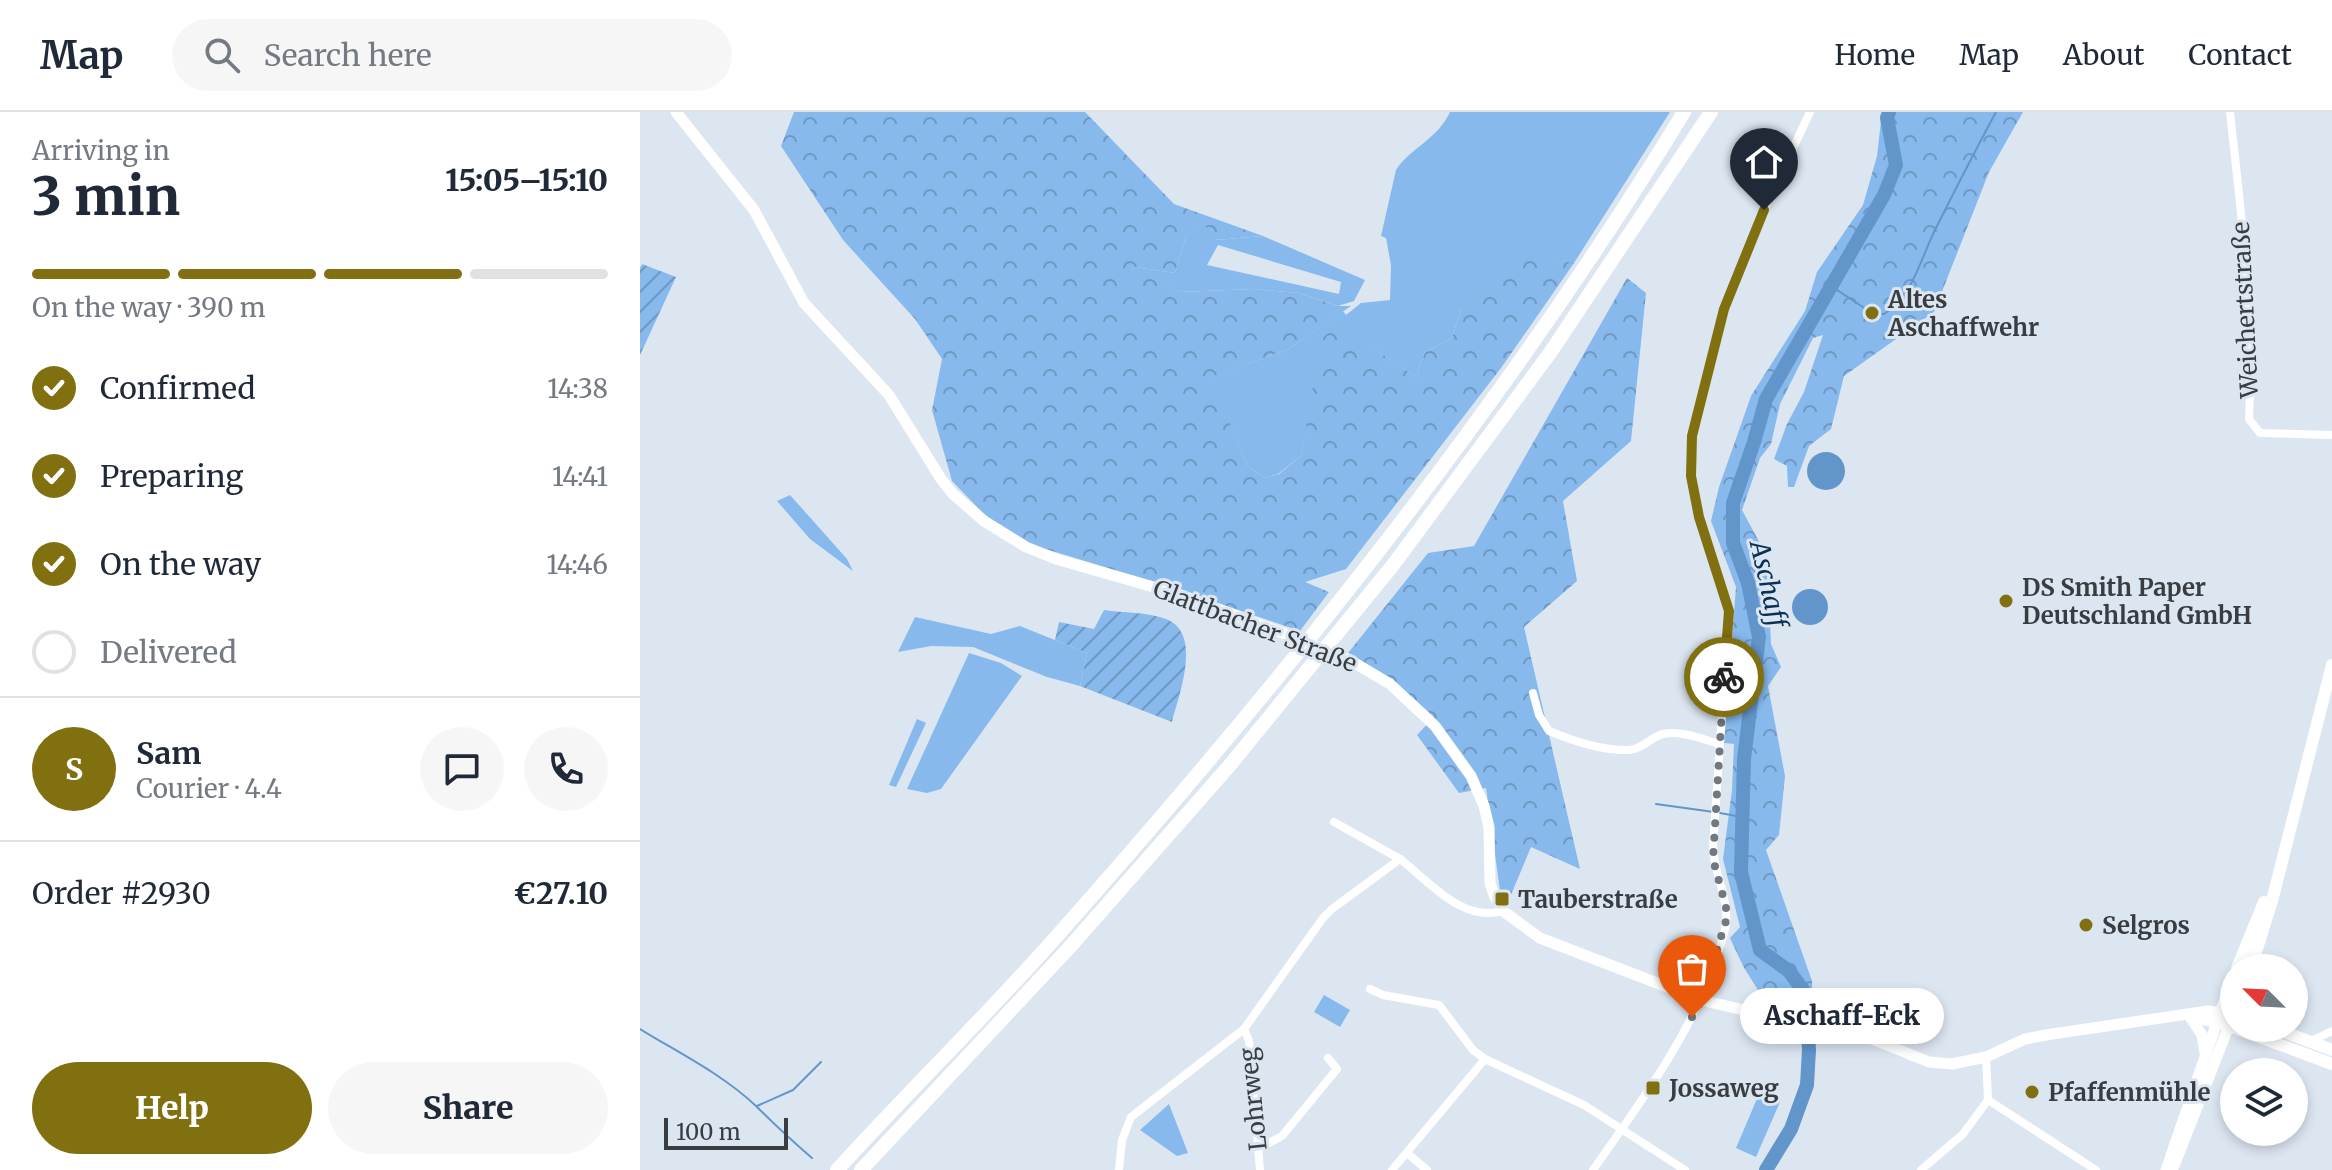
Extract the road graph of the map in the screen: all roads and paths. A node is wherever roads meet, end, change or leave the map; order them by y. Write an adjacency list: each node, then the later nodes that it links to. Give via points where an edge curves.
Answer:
1 (676, 112): 13 (street, Glattbacher Straße, via 754,210 804,303 889,395 941,479 984,521 1056,559 1178,594 1348,659 1416,706 1471,776 1484,806 1490,883)
2 (1684, 112): 37 (highway, via 1581,273 1374,556 1055,938)
3 (1711, 112): 38 (highway, via 1550,353 1393,565 1230,765 1068,949)
4 (1810, 112): 9 (street, via 1724,309 1692,436 1691,476 1699,517 1729,611)
5 (2230, 112): 6 (street, Weichertstraße, via 2247,280 2249,419 2260,433)
6 (2332, 435)
7 (2332, 665): 12 (main road)
8 (1533, 693): 9 (street, via 1549,731 1586,743 1630,750 1663,734)
9 (1719, 744): 17 (street, via 1713,859 1726,921)
10 (1334, 822): 11 (street)
11 (1400, 859): 13 (street, via 1462,907 1477,914); 20 (street, via 1332,909)
12 (2283, 859): 14 (main road); 15 (main road)
13 (1503, 911): 17 (street, via 1540,938)
14 (2243, 954)
15 (2255, 954)
16 (1370, 989): 30 (street, via 1439,1005)
17 (1701, 1000): 28 (street, via 1852,1031 1929,1062 1952,1064); 33 (street)
18 (2186, 1017): 19 (street); 27 (street, via 2202,1035); 28 (street, via 2025,1039)
19 (2220, 1019)
20 (1244, 1029): 34 (street, Lohrweg); 39 (street, via 1131,1117)
21 (2332, 1031): 25 (street)
22 (2220, 1033): 27 (street)
23 (2221, 1042): 36 (street)
24 (2281, 1042): 31 (main road)
25 (2309, 1042): 26 (main road)
26 (2332, 1050)
27 (2205, 1053): 36 (street)
28 (1986, 1057): 32 (street)
29 (1328, 1058): 34 (street, via 1337,1069 1282,1136)
30 (1485, 1059): 33 (street); 35 (street)
31 (2332, 1064)
32 (1988, 1100): 45 (street, via 1963,1134); 46 (street)
33 (1623, 1128): 43 (street); 44 (street)
34 (1260, 1148): 40 (street, Lohrweg)
35 (1407, 1153): 41 (street); 42 (street)
36 (2167, 1169)
37 (837, 1170)
38 (861, 1170)
39 (1119, 1170)
40 (1260, 1170)
41 (1392, 1170)
42 (1427, 1170)
43 (1593, 1170)
44 (1685, 1170)
45 (1921, 1170)
46 (2096, 1170)

